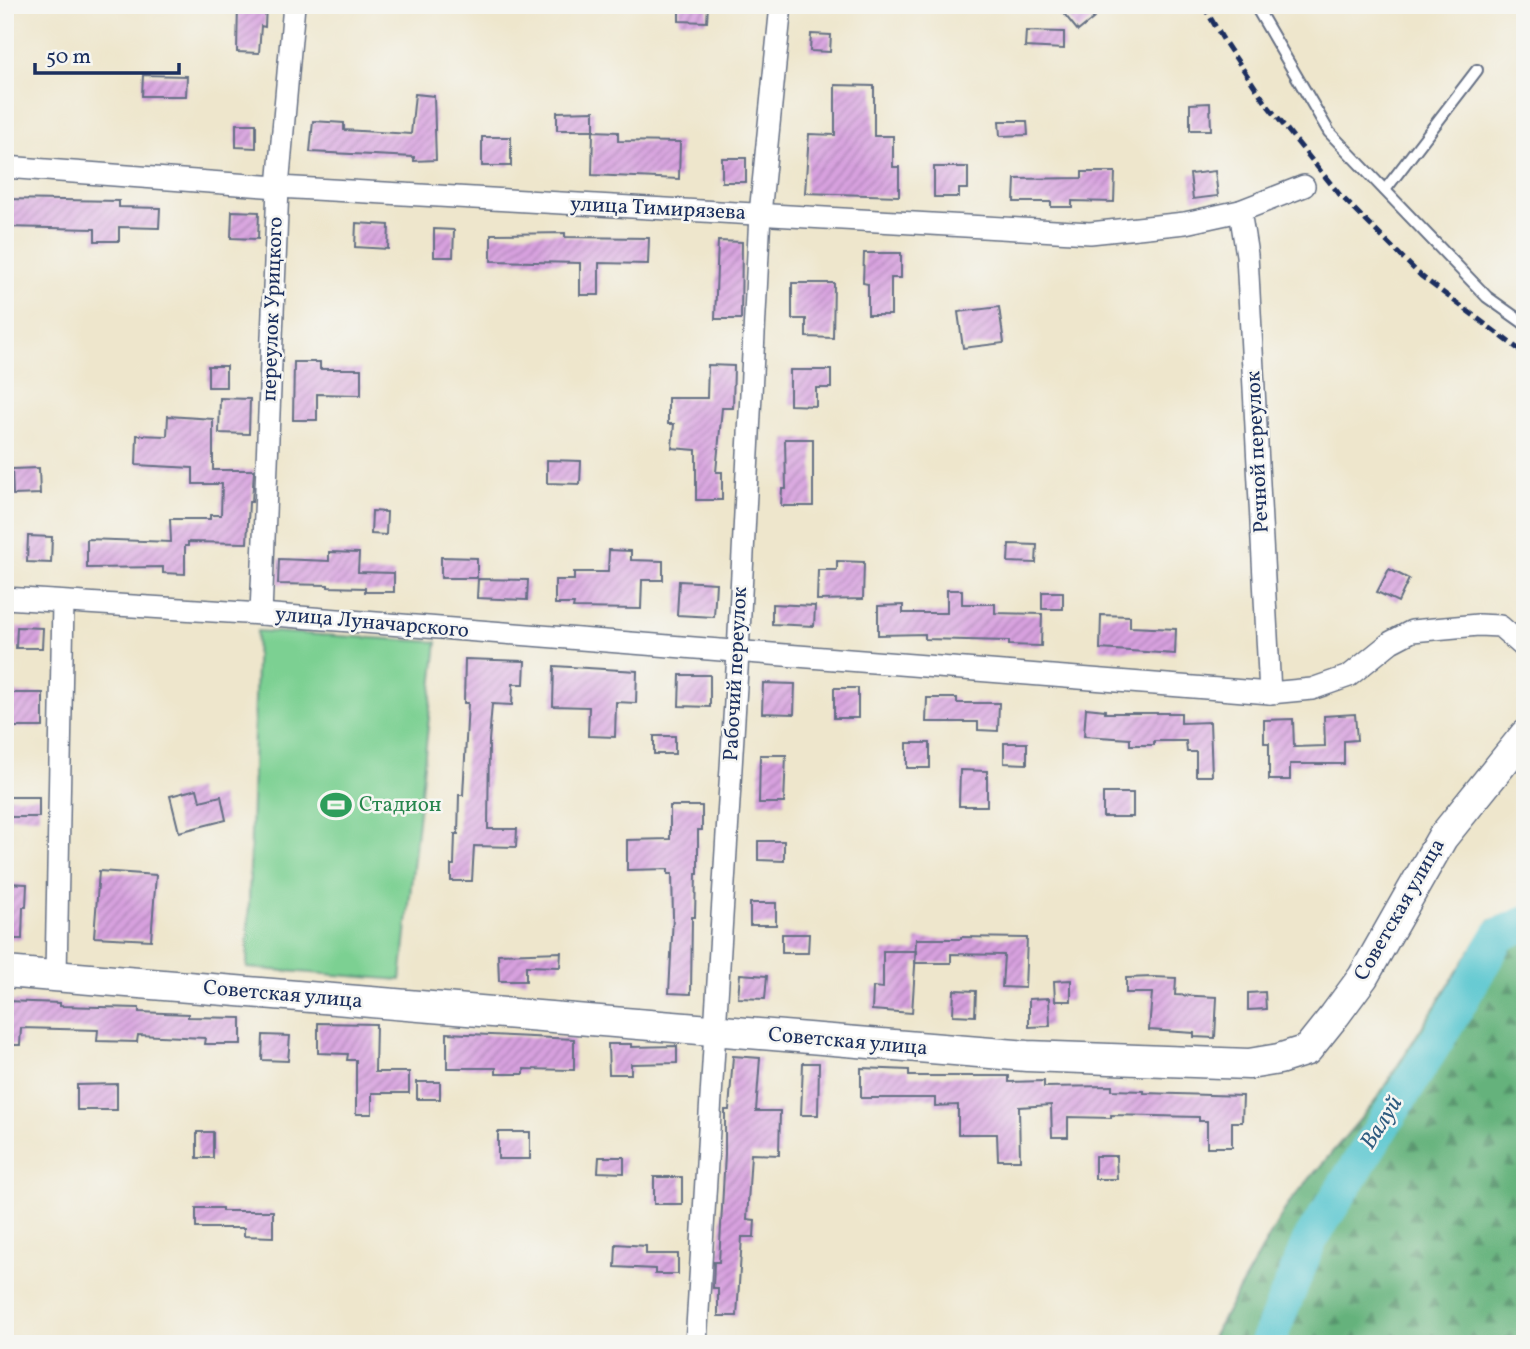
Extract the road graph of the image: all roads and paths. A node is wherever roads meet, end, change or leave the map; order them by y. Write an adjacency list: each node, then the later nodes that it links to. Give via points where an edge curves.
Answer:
1 (294, 5): 7 (street, переулок Урицкого)
2 (781, 5): 10 (street, Рабочий переулок)
3 (1255, 5): 8 (lane, via 1329,132)
4 (1477, 70): 8 (lane)
5 (5, 167): 7 (street, улица Тимирязева)
6 (1304, 186): 9 (street, улица Тимирязева)
7 (278, 187): 10 (street, улица Тимирязева); 14 (street, переулок Урицкого)
8 (1385, 190): 11 (lane, via 1487,297)
9 (1240, 211): 10 (street, улица Тимирязева, via 1185,223 1090,233); 17 (street, Речной переулок, via 1247,255)
10 (760, 214): 16 (street, Рабочий переулок)
11 (1525, 324)
12 (5, 598): 13 (street, улица Луначарского)
13 (63, 602): 14 (street, улица Луначарского); 20 (street)
14 (261, 614): 16 (street, улица Луначарского)
15 (1525, 648): 17 (street, улица Луначарского, via 1500,626 1412,631 1349,676 1311,689)
16 (738, 653): 17 (street, улица Луначарского); 21 (street, Рабочий переулок)
17 (1270, 693)
18 (1525, 735): 21 (main road, Советская улица, via 1442,838 1363,977 1307,1049 1249,1064 1027,1056)
19 (5, 972): 20 (main road, Советская улица)
20 (56, 975): 21 (main road, Советская улица)
21 (714, 1032): 22 (street, Рабочий переулок)
22 (696, 1344)

